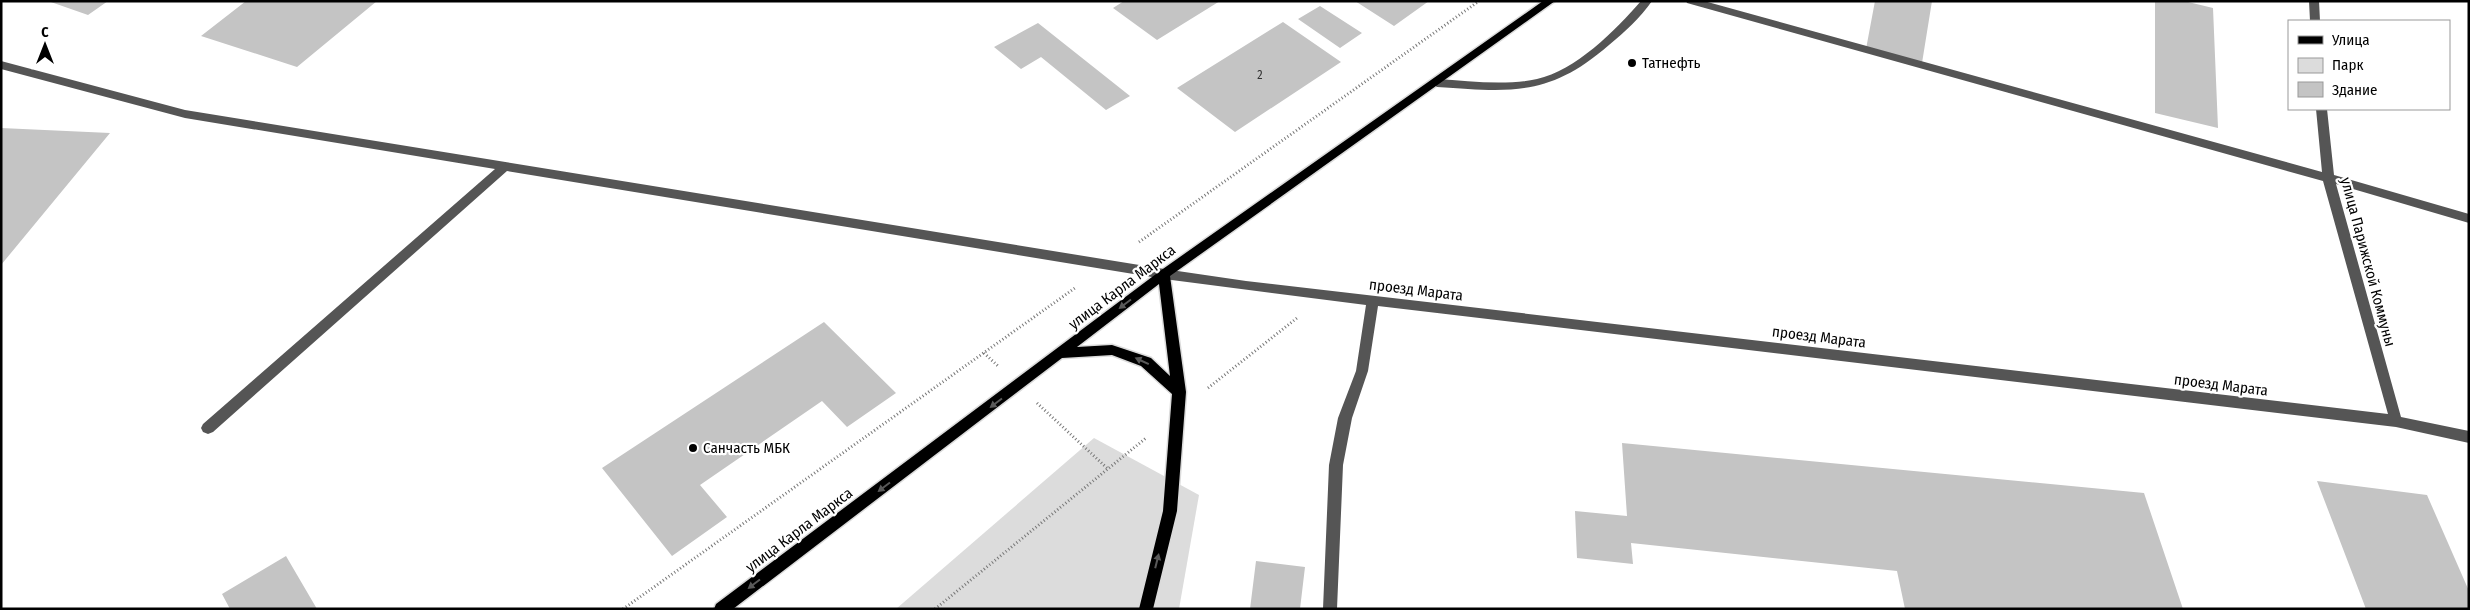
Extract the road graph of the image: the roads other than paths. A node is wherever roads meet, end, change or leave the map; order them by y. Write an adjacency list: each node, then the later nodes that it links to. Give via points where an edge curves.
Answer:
1 (1550, 1): 7 (main road, улица Карла Маркса)
2 (1647, 1): 7 (street, via 1629,24 1580,62 1542,82 1504,86)
3 (1691, 1): 10 (street)
4 (2314, 1): 5 (street)
5 (2315, 20)
6 (1, 65): 9 (street, проезд Марата, via 185,114)
7 (1437, 83): 12 (main road, улица Карла Маркса)
8 (2322, 110): 10 (street, улица Парижской Коммуны)
9 (504, 167): 12 (street, проезд Марата); 17 (street)
10 (2328, 178): 11 (street); 16 (street, улица Парижской Коммуны)
11 (2469, 219)
12 (1164, 274): 13 (street, проезд Марата); 14 (main road, улица Карла Маркса, one-way to 14); 15 (main road)
13 (1373, 301): 16 (street, проезд Марата); 21 (street, via 1362,371 1345,418 1336,465)
14 (1061, 353): 15 (main road, one-way to 14, via 1146,362 1112,350); 19 (main road, улица Карла Маркса, one-way to 19)
15 (1179, 392): 20 (main road, one-way to 15, via 1170,511)
16 (2396, 422): 18 (street, проезд Марата)
17 (208, 428)
18 (2469, 437)
19 (721, 609)
20 (1146, 609)
21 (1330, 609)

